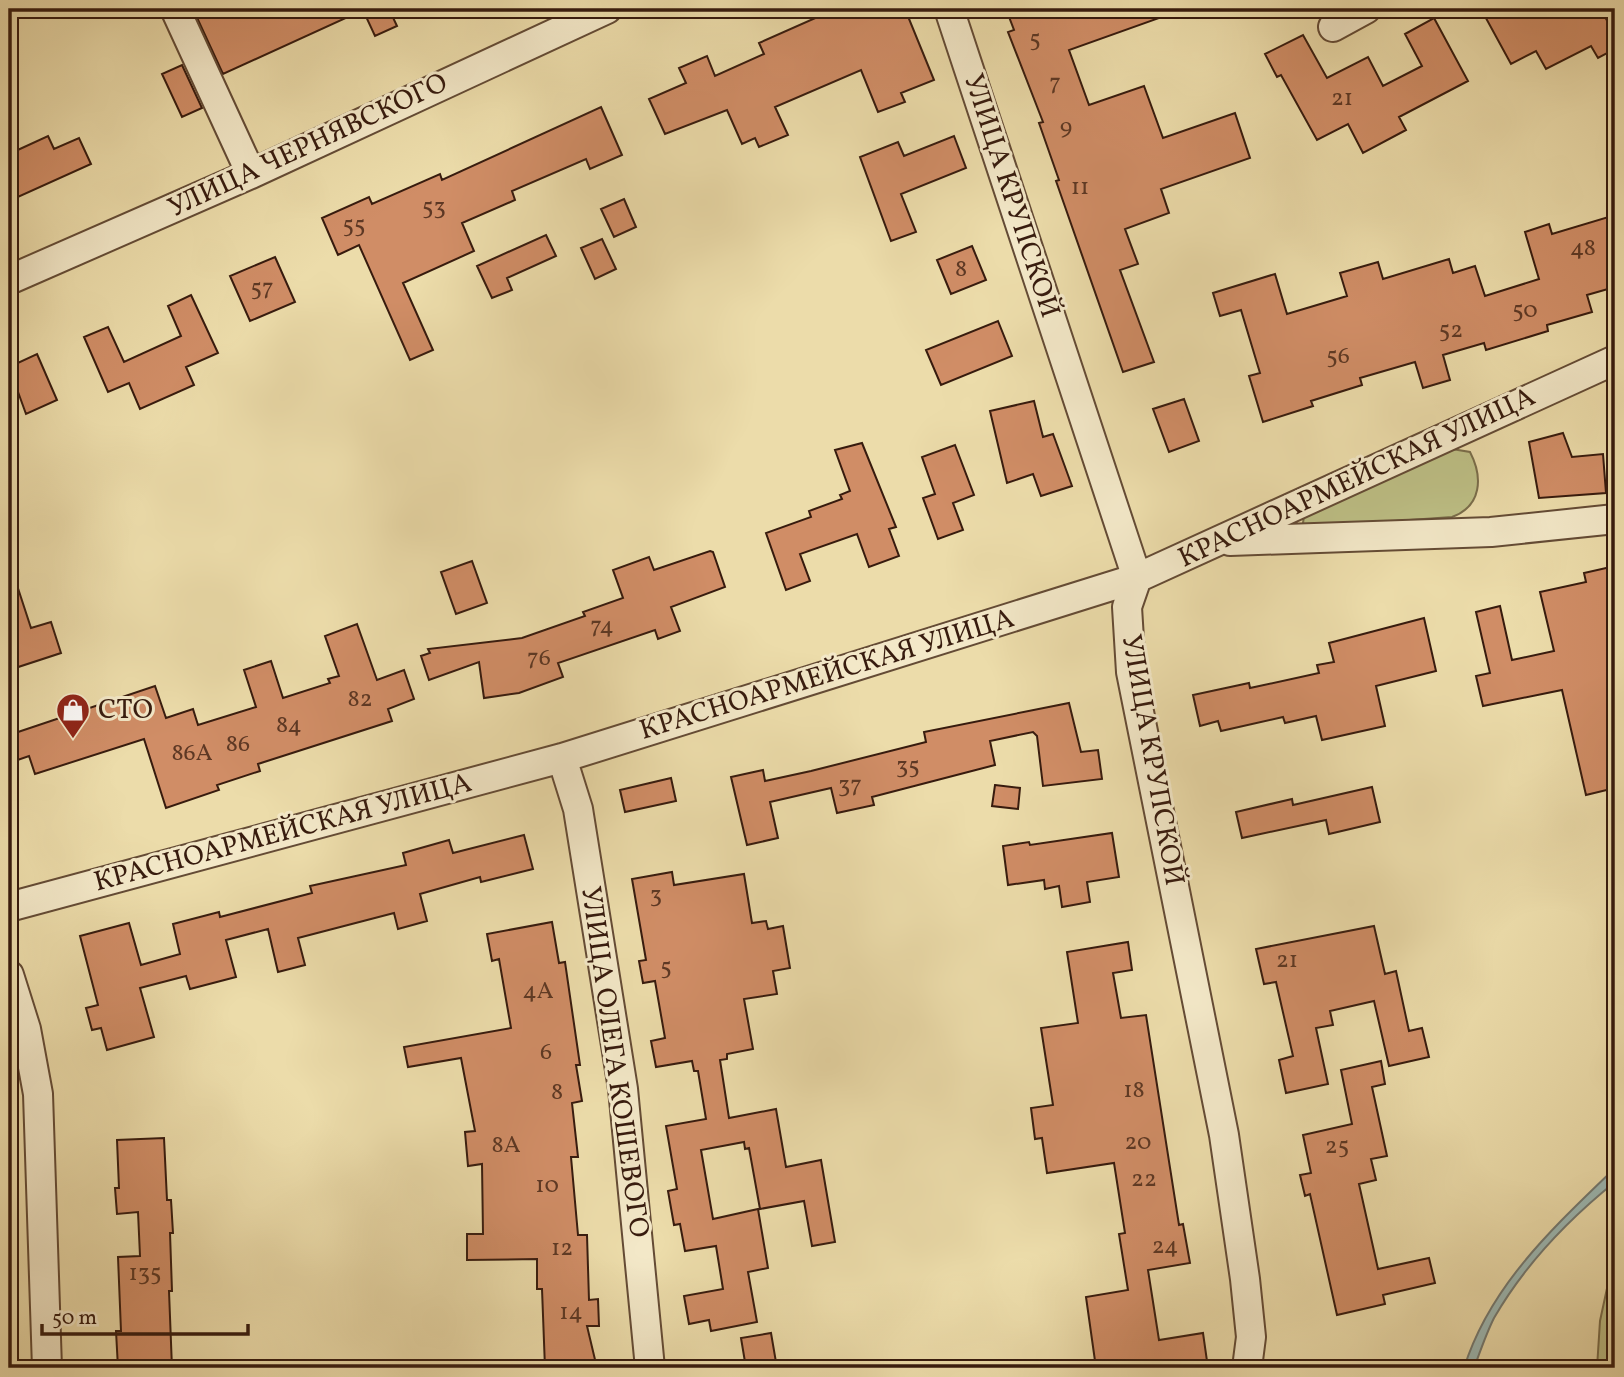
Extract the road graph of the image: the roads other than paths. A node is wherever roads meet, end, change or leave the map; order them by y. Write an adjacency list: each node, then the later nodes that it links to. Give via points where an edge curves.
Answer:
1 (176, 9): 6 (street)
2 (607, 9): 6 (street, УЛИЦА ЧЕРНЯВСКОГО)
3 (949, 9): 11 (street, УЛИЦА КРУПСКОЙ)
4 (1366, 9): 5 (street)
5 (1333, 27)
6 (251, 174): 7 (street, УЛИЦА ЧЕРНЯВСКОГО)
7 (9, 280)
8 (1615, 360): 10 (street, КРАСНОАРМЕЙСКАЯ УЛИЦА)
9 (1615, 519): 10 (street, via 1492,532)
10 (1221, 541): 11 (street, КРАСНОАРМЕЙСКАЯ УЛИЦА)
11 (1137, 578): 12 (street, КРАСНОАРМЕЙСКАЯ УЛИЦА); 17 (street, УЛИЦА КРУПСКОЙ, via 1127,607 1131,672 1224,1135 1251,1337)
12 (562, 758): 13 (street, КРАСНОАРМЕЙСКАЯ УЛИЦА); 16 (street, УЛИЦА ОЛЕГА КОШЕВОГО, via 582,832 624,1089)
13 (9, 907)
14 (9, 975): 15 (street, via 26,1029 38,1094)
15 (47, 1368)
16 (650, 1368)
17 (1247, 1368)

